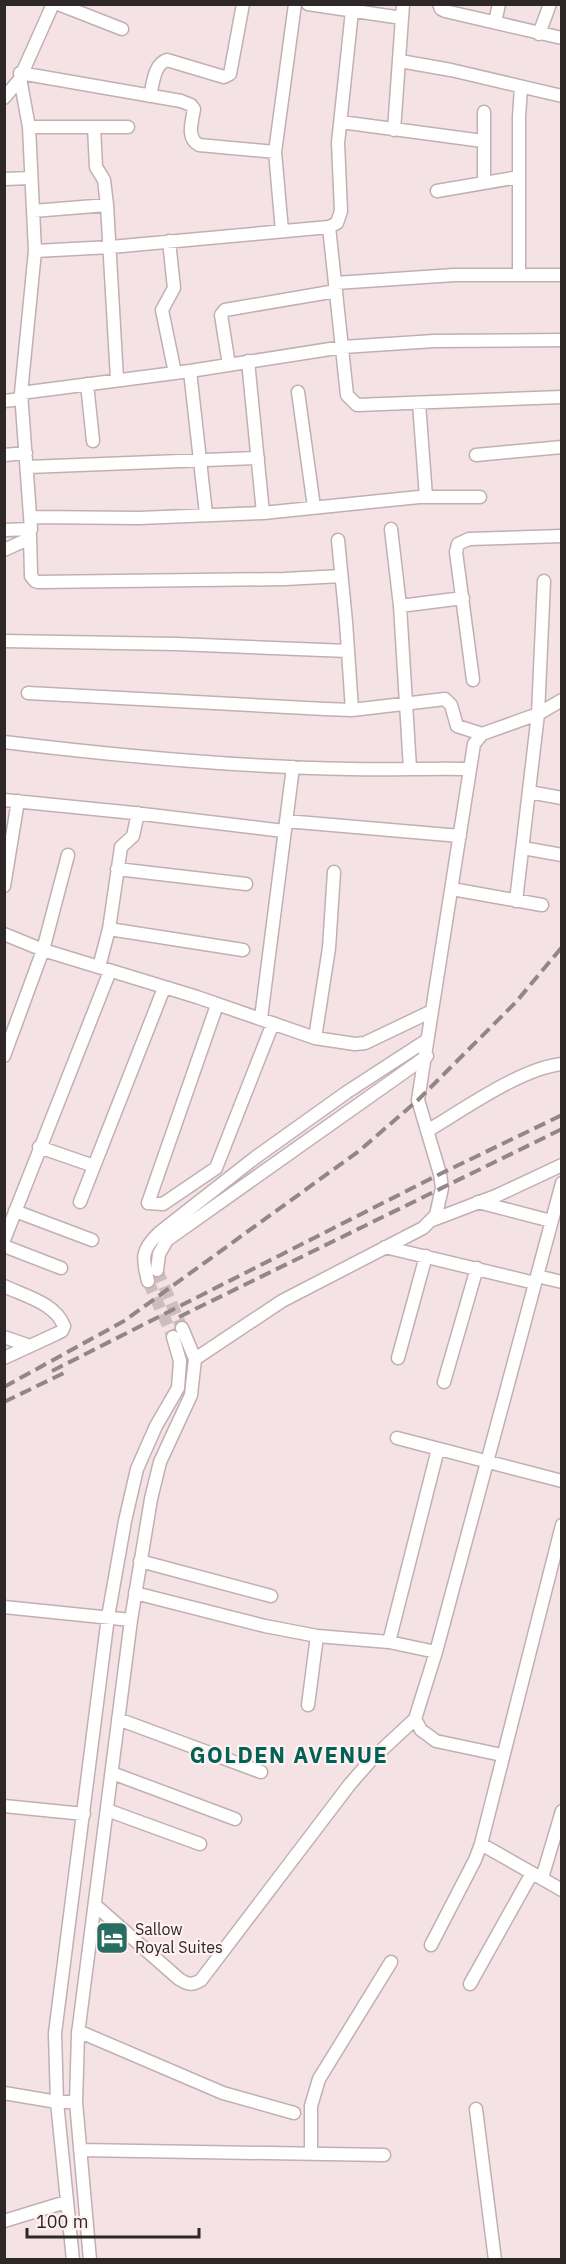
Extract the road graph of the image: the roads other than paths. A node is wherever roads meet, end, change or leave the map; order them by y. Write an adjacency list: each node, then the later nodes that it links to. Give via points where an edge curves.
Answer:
1 (55, 4): 12 (street); 16 (street)
2 (243, 4): 18 (street, via 230,74 224,77 167,60 158,66)
3 (295, 4): 28 (street)
4 (308, 4): 9 (street)
5 (403, 4): 10 (street)
6 (439, 4): 11 (street, via 445,11)
7 (499, 4): 11 (street)
8 (550, 4): 13 (street)
9 (345, 8): 10 (street); 22 (street)
10 (402, 18): 15 (street)
11 (495, 22): 13 (street)
12 (122, 29)
13 (538, 34): 14 (street)
14 (561, 38)
15 (400, 61): 17 (street); 26 (street)
16 (20, 76): 18 (street); 20 (street); 23 (street)
17 (521, 87): 19 (street); 29 (street)
18 (150, 96): 28 (street, via 191,105 194,109 190,136 199,145)
19 (561, 96)
20 (4, 98)
21 (484, 112): 27 (street)
22 (341, 122): 26 (street); 36 (street, via 338,160 342,211 337,223)
23 (29, 127): 24 (street); 30 (street)
24 (94, 127): 25 (street); 34 (street, via 96,166 104,180)
25 (128, 128)
26 (394, 130): 27 (street)
27 (483, 141): 32 (street)
28 (275, 152): 37 (street)
29 (519, 177): 32 (street); 41 (street)
30 (32, 178): 31 (street); 35 (street)
31 (4, 179)
32 (484, 183): 33 (street)
33 (437, 191)
34 (107, 206): 35 (street); 39 (street)
35 (33, 211): 40 (street)
36 (329, 227): 37 (street); 43 (street)
37 (282, 231): 38 (street)
38 (169, 241): 39 (street); 49 (street, via 174,288 162,310)
39 (111, 247): 40 (street); 50 (street)
40 (35, 251): 53 (street)
41 (519, 274): 42 (street); 43 (street, via 414,277)
42 (561, 275)
43 (336, 287): 45 (street); 47 (street, via 225,310 220,315)
44 (561, 340): 45 (street)
45 (343, 346): 46 (street); 56 (street, via 352,403)
46 (248, 361): 47 (street); 62 (street)
47 (229, 365): 48 (street)
48 (190, 371): 49 (street); 63 (street)
49 (175, 373): 50 (street)
50 (117, 380): 51 (street)
51 (87, 384): 53 (street); 57 (street)
52 (298, 392): 67 (street)
53 (21, 396): 55 (street); 59 (street)
54 (561, 397): 56 (street)
55 (4, 401)
56 (419, 403): 66 (street)
57 (93, 441)
58 (561, 447): 60 (street)
59 (26, 453): 61 (street); 64 (street)
60 (476, 454)
61 (4, 455)
62 (258, 458): 63 (street); 68 (street)
63 (200, 461): 64 (street); 69 (street)
64 (28, 468): 70 (street)
65 (480, 497): 66 (street)
66 (426, 498): 67 (street)
67 (314, 507): 68 (street)
68 (263, 513): 69 (street)
69 (206, 514): 70 (street)
70 (30, 527): 72 (street); 75 (street, via 23,542); 76 (street, via 31,576 38,582)
71 (391, 529): 79 (street)
72 (4, 530)
73 (561, 536): 78 (street, via 458,544)
74 (338, 540): 76 (street)
75 (4, 550)
76 (341, 576): 81 (street)
77 (544, 581): 87 (street)
78 (463, 598): 79 (street); 82 (street)
79 (400, 606): 85 (street)
80 (4, 641): 81 (street)
81 (348, 651): 86 (street)
82 (473, 680)
83 (28, 693): 86 (street)
84 (561, 700): 87 (street)
85 (407, 704): 86 (street); 88 (street, via 448,700 458,726); 91 (street)
86 (352, 710)
87 (538, 714): 88 (street); 93 (street)
88 (482, 734): 92 (street, via 474,744)
89 (4, 742): 90 (street)
90 (293, 767): 91 (street); 98 (street)
91 (410, 768): 92 (street)
92 (471, 769): 99 (street)
93 (529, 792): 94 (street); 100 (street)
94 (561, 798)
95 (4, 800): 96 (street)
96 (18, 801): 97 (street); 106 (street)
97 (138, 813): 98 (street); 103 (street, via 134,836 120,847)
98 (285, 826): 99 (street); 118 (street)
99 (460, 836): 107 (street)
100 (523, 848): 102 (street); 108 (street)
101 (68, 855): 112 (street)
102 (561, 855)
103 (117, 869): 105 (street); 110 (street)
104 (334, 872): 120 (street, via 329,948)
105 (246, 884)
106 (4, 886)
107 (452, 889): 108 (street); 117 (street)
108 (516, 901): 109 (street)
109 (542, 905)
110 (109, 929): 113 (street); 114 (street)
111 (4, 934): 112 (street)
112 (43, 950): 114 (street); 123 (street)
113 (243, 950)
114 (105, 969): 115 (street); 127 (street)
115 (164, 988): 116 (street); 129 (street)
116 (217, 1005): 118 (street); 119 (street, via 148,1203 164,1204 216,1168)
117 (432, 1011): 120 (street, via 365,1043); 121 (street)
118 (261, 1018): 119 (street)
119 (273, 1023): 120 (street)
120 (315, 1038)
121 (427, 1040): 124 (street); 145 (street, via 256,1157 159,1233 143,1258)
122 (561, 1053): 125 (street)
123 (4, 1056)
124 (427, 1056): 126 (street, via 418,1100); 143 (street, via 167,1240 159,1254)
125 (557, 1065): 126 (street, via 521,1076)
126 (427, 1131): 135 (street, via 442,1188 439,1209)
127 (39, 1147): 129 (street); 133 (street)
128 (561, 1165): 132 (street)
129 (94, 1166): 131 (street)
130 (561, 1183): 134 (street)
131 (80, 1202)
132 (478, 1202): 134 (street); 135 (street)
133 (15, 1211): 136 (street); 137 (street)
134 (551, 1221): 144 (street)
135 (430, 1222): 139 (street)
136 (4, 1240)
137 (92, 1240)
138 (4, 1246): 141 (street)
139 (385, 1247): 140 (street); 152 (street, via 282,1301)
140 (426, 1256): 142 (street); 151 (street)
141 (61, 1268)
142 (477, 1268): 144 (street); 153 (street)
143 (157, 1270)
144 (536, 1279): 146 (street); 156 (street)
145 (148, 1281)
146 (561, 1282)
147 (4, 1286): 149 (street, via 45,1305 63,1323 62,1331)
148 (4, 1337): 149 (street)
149 (30, 1346): 150 (street)
150 (4, 1358)
151 (398, 1358)
152 (195, 1359): 159 (street, via 191,1395 160,1462); 163 (street, via 177,1332 178,1388 137,1469)
153 (444, 1382)
154 (397, 1438): 155 (street)
155 (438, 1449): 156 (street); 166 (street)
156 (486, 1462): 157 (street); 167 (street)
157 (561, 1481)
158 (561, 1525): 171 (street)
159 (140, 1561): 160 (street); 161 (street)
160 (135, 1593): 164 (street); 165 (street)
161 (271, 1596)
162 (4, 1607): 163 (street)
163 (108, 1617): 164 (street); 177 (street)
164 (131, 1620): 169 (street)
165 (317, 1635): 166 (street); 168 (street)
166 (388, 1642): 167 (street)
167 (436, 1652): 170 (street)
168 (308, 1705)
169 (118, 1719): 172 (street); 173 (street)
170 (415, 1719): 171 (street, via 421,1730 436,1741); 184 (street, via 350,1784 196,1983 179,1979)
171 (502, 1755): 181 (street)
172 (261, 1772)
173 (112, 1773): 175 (street); 178 (street)
174 (4, 1806): 177 (street)
175 (107, 1810): 180 (street); 184 (street)
176 (561, 1811): 179 (street)
177 (84, 1814): 185 (street)
178 (235, 1819)
179 (560, 1827): 182 (street)
180 (200, 1844)
181 (481, 1844): 182 (street); 187 (street)
182 (537, 1876): 183 (street); 189 (street)
183 (561, 1890)
184 (95, 1905): 186 (street)
185 (70, 1920): 186 (street); 192 (street, via 55,2033)
186 (93, 1923): 190 (street)
187 (431, 1945)
188 (391, 1962): 197 (street, via 319,2079 311,2106)
189 (470, 1984)
190 (78, 2031): 193 (street); 195 (street, via 202,2085)
191 (4, 2093): 192 (street)
192 (57, 2102): 193 (street); 199 (street)
193 (76, 2102): 196 (street)
194 (476, 2109): 203 (street)
195 (294, 2113)
196 (80, 2150): 197 (street); 202 (street)
197 (311, 2153): 198 (street)
198 (384, 2155)
199 (66, 2202): 200 (street); 201 (street)
200 (4, 2221)
201 (73, 2259)
202 (90, 2259)
203 (495, 2259)

